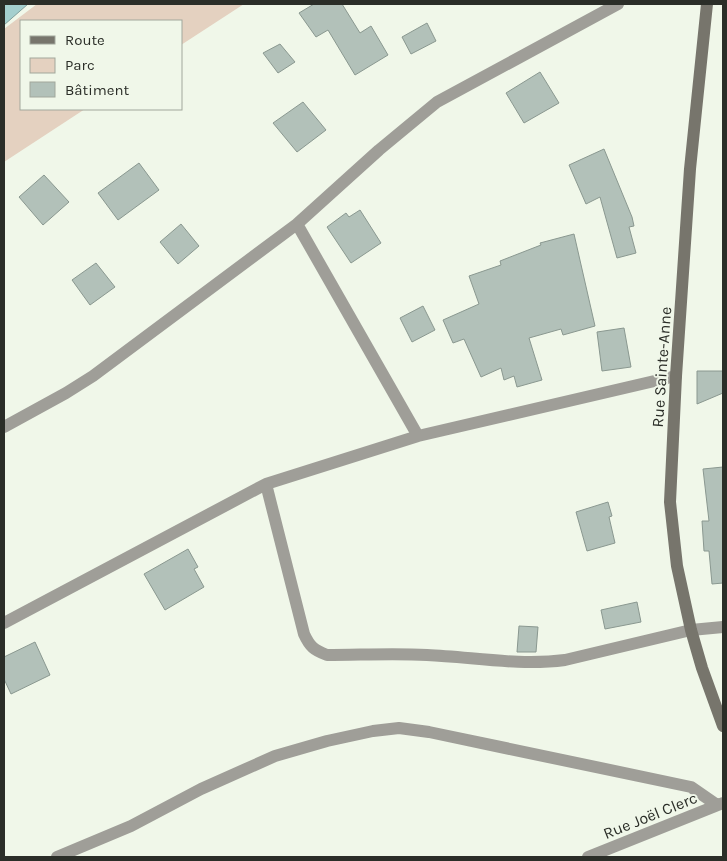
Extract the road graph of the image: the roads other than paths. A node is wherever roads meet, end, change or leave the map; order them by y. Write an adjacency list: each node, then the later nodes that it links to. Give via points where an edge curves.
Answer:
1 (618, 4): 3 (street, via 437,102)
2 (707, 4): 4 (main road, Rue Sainte-Anne, via 690,169)
3 (296, 224): 5 (street, via 93,376); 6 (street)
4 (676, 376): 6 (street); 10 (main road, Rue Sainte-Anne, via 670,502)
5 (4, 428)
6 (418, 436): 7 (street)
7 (266, 484): 8 (street); 10 (street, via 304,634 316,651 327,655 426,655 544,663)
8 (4, 623)
9 (723, 627): 10 (street)
10 (691, 630): 11 (main road, Rue Sainte-Anne)
11 (723, 726)
12 (720, 804): 13 (street, via 691,787 399,728 327,740 275,756 131,826); 14 (street, Rue Joël Clerc)
13 (57, 857)
14 (588, 857)

